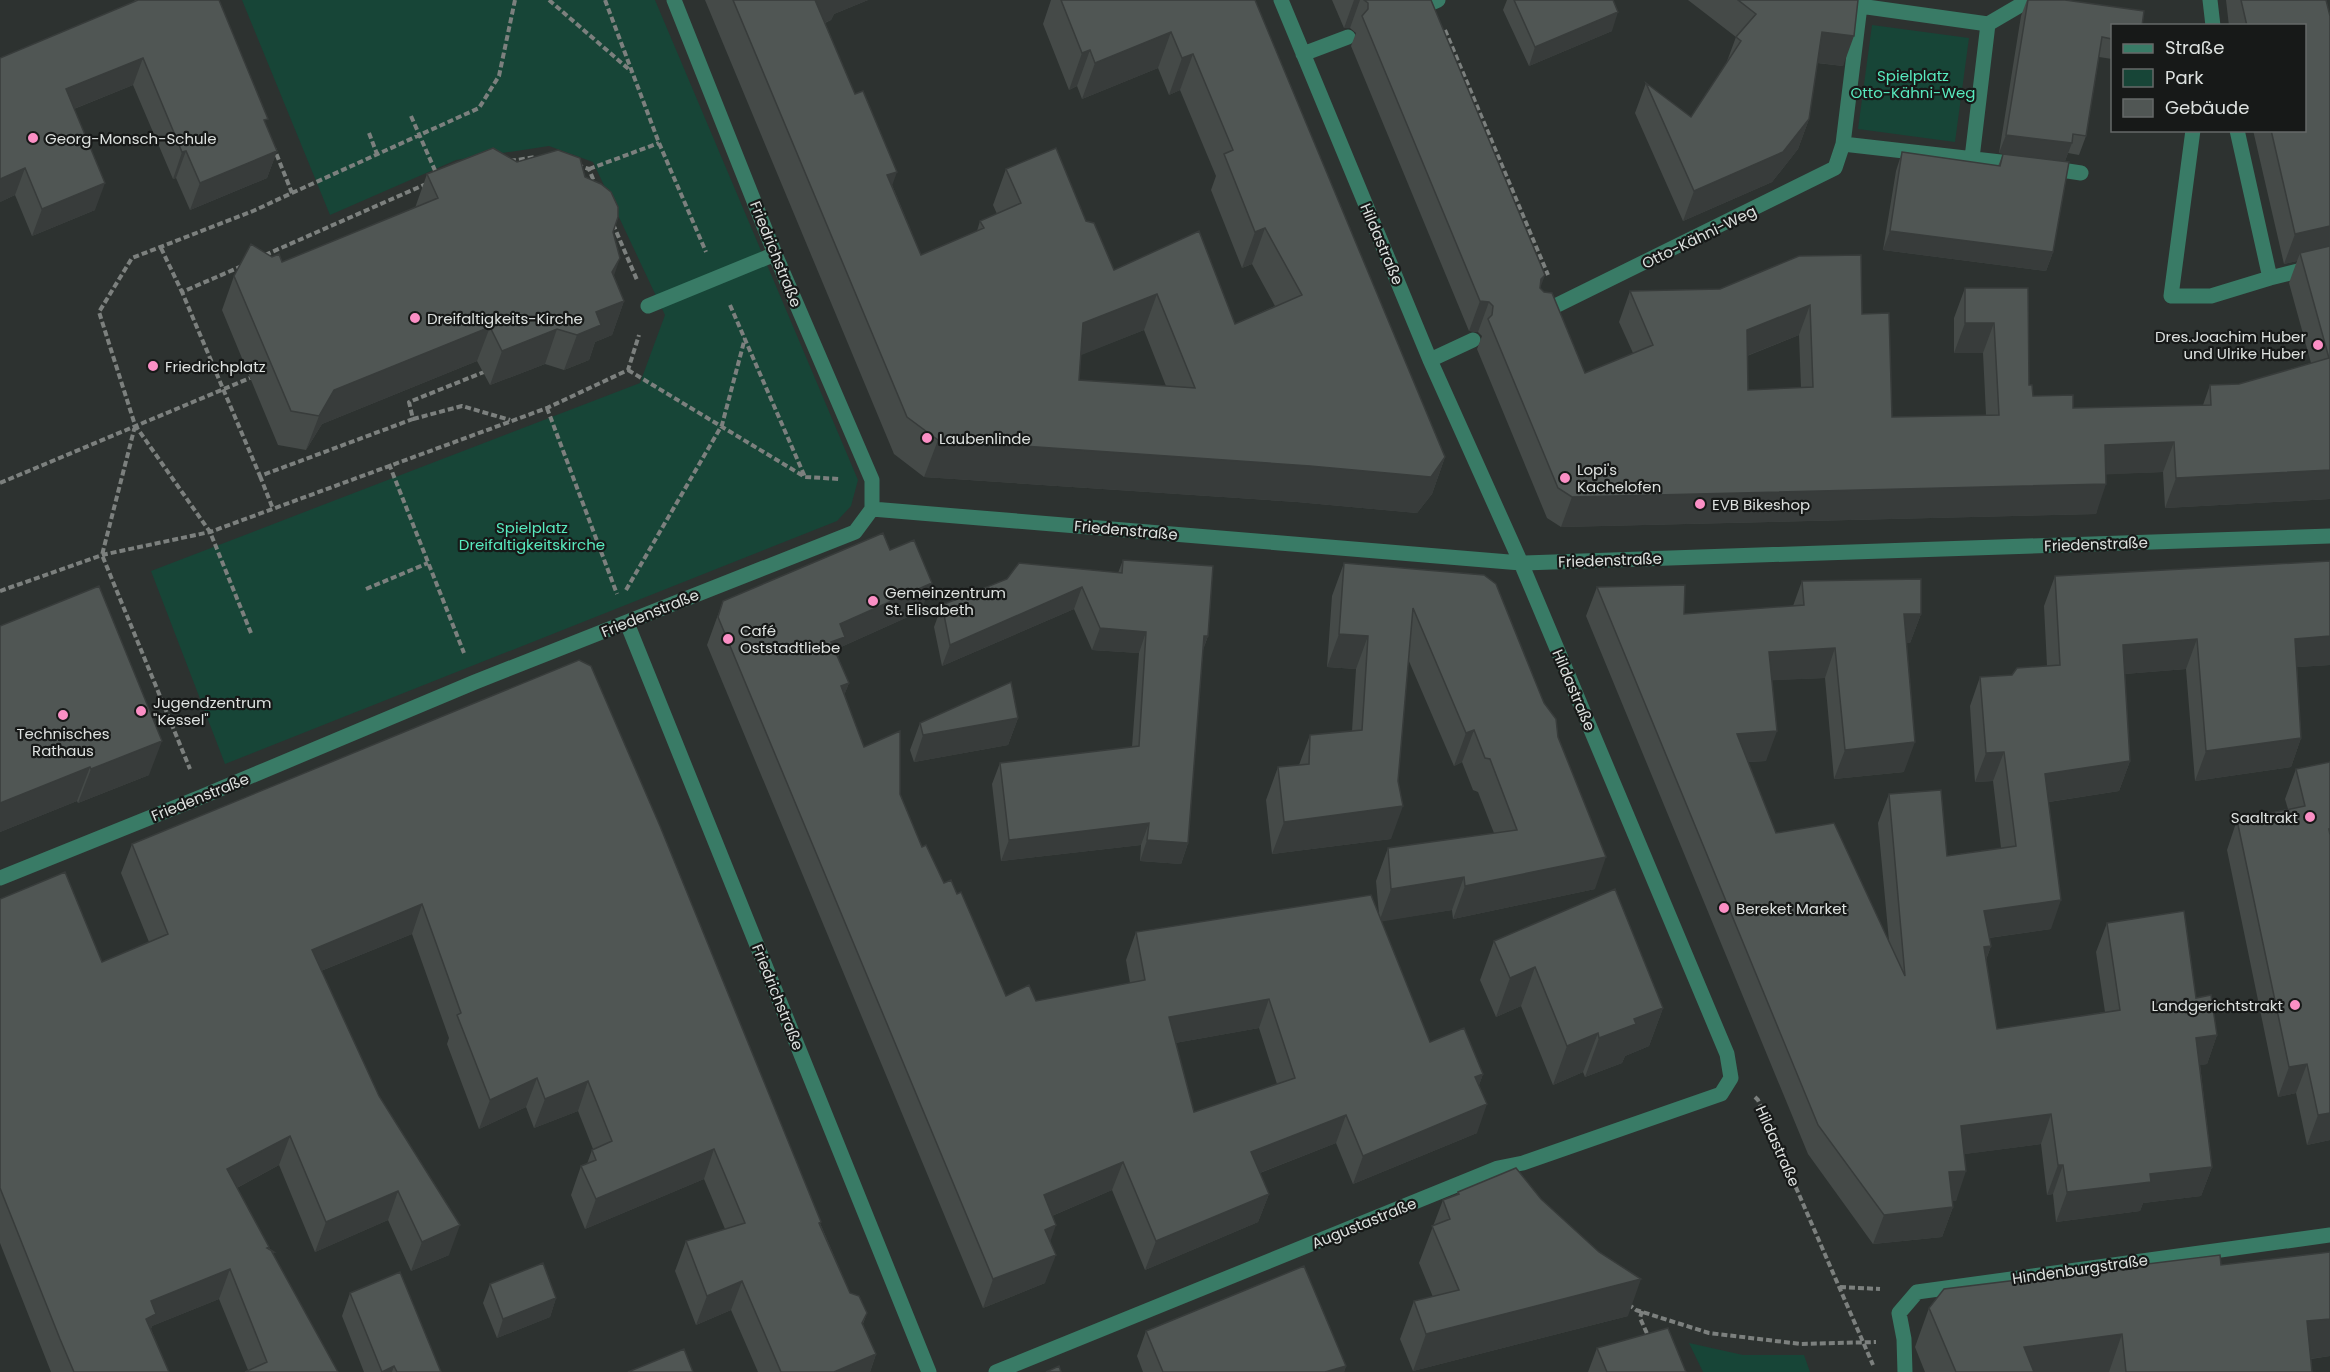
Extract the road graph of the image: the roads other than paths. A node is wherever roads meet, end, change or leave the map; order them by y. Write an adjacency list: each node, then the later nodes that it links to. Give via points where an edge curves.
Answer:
1 (674, 0): 16 (street, Friedrichstraße)
2 (1281, 0): 10 (street, Hildastraße)
3 (2029, 0): 7 (street)
4 (2210, 0): 8 (street)
5 (1435, 1): 6 (street)
6 (1412, 11)
7 (1988, 24): 13 (street, Otto-Kähni-Weg, via 1860,6); 14 (street)
8 (2213, 24)
9 (1348, 37): 10 (street)
10 (1303, 54): 22 (street, Hildastraße)
11 (2193, 132): 18 (street, via 2171,296 2211,296)
12 (2236, 132): 18 (street)
13 (1843, 144): 14 (street); 20 (street, Otto-Kähni-Weg, via 1835,168)
14 (1972, 158): 15 (street)
15 (2081, 173)
16 (775, 254): 19 (street); 23 (street, Friedrichstraße, via 872,480)
17 (2330, 262): 18 (street)
18 (2270, 278)
19 (648, 306)
20 (1538, 314)
21 (1473, 340): 22 (street)
22 (1430, 360): 25 (street, Hildastraße)
23 (872, 509): 25 (street, Friedenstraße); 26 (street, Friedenstraße, via 855,532)
24 (2330, 536): 25 (street, Friedenstraße)
25 (1521, 563): 28 (street, Hildastraße, via 1727,1054)
26 (627, 623): 27 (street, Friedenstraße); 30 (street, Friedrichstraße)
27 (0, 878)
28 (1731, 1078): 31 (street, Augustastraße, via 1721,1094 1523,1163 1498,1168)
29 (2330, 1235): 32 (street, Hindenburgstraße, via 1917,1292 1899,1313)
30 (929, 1372)
31 (996, 1372)
32 (1905, 1372)

